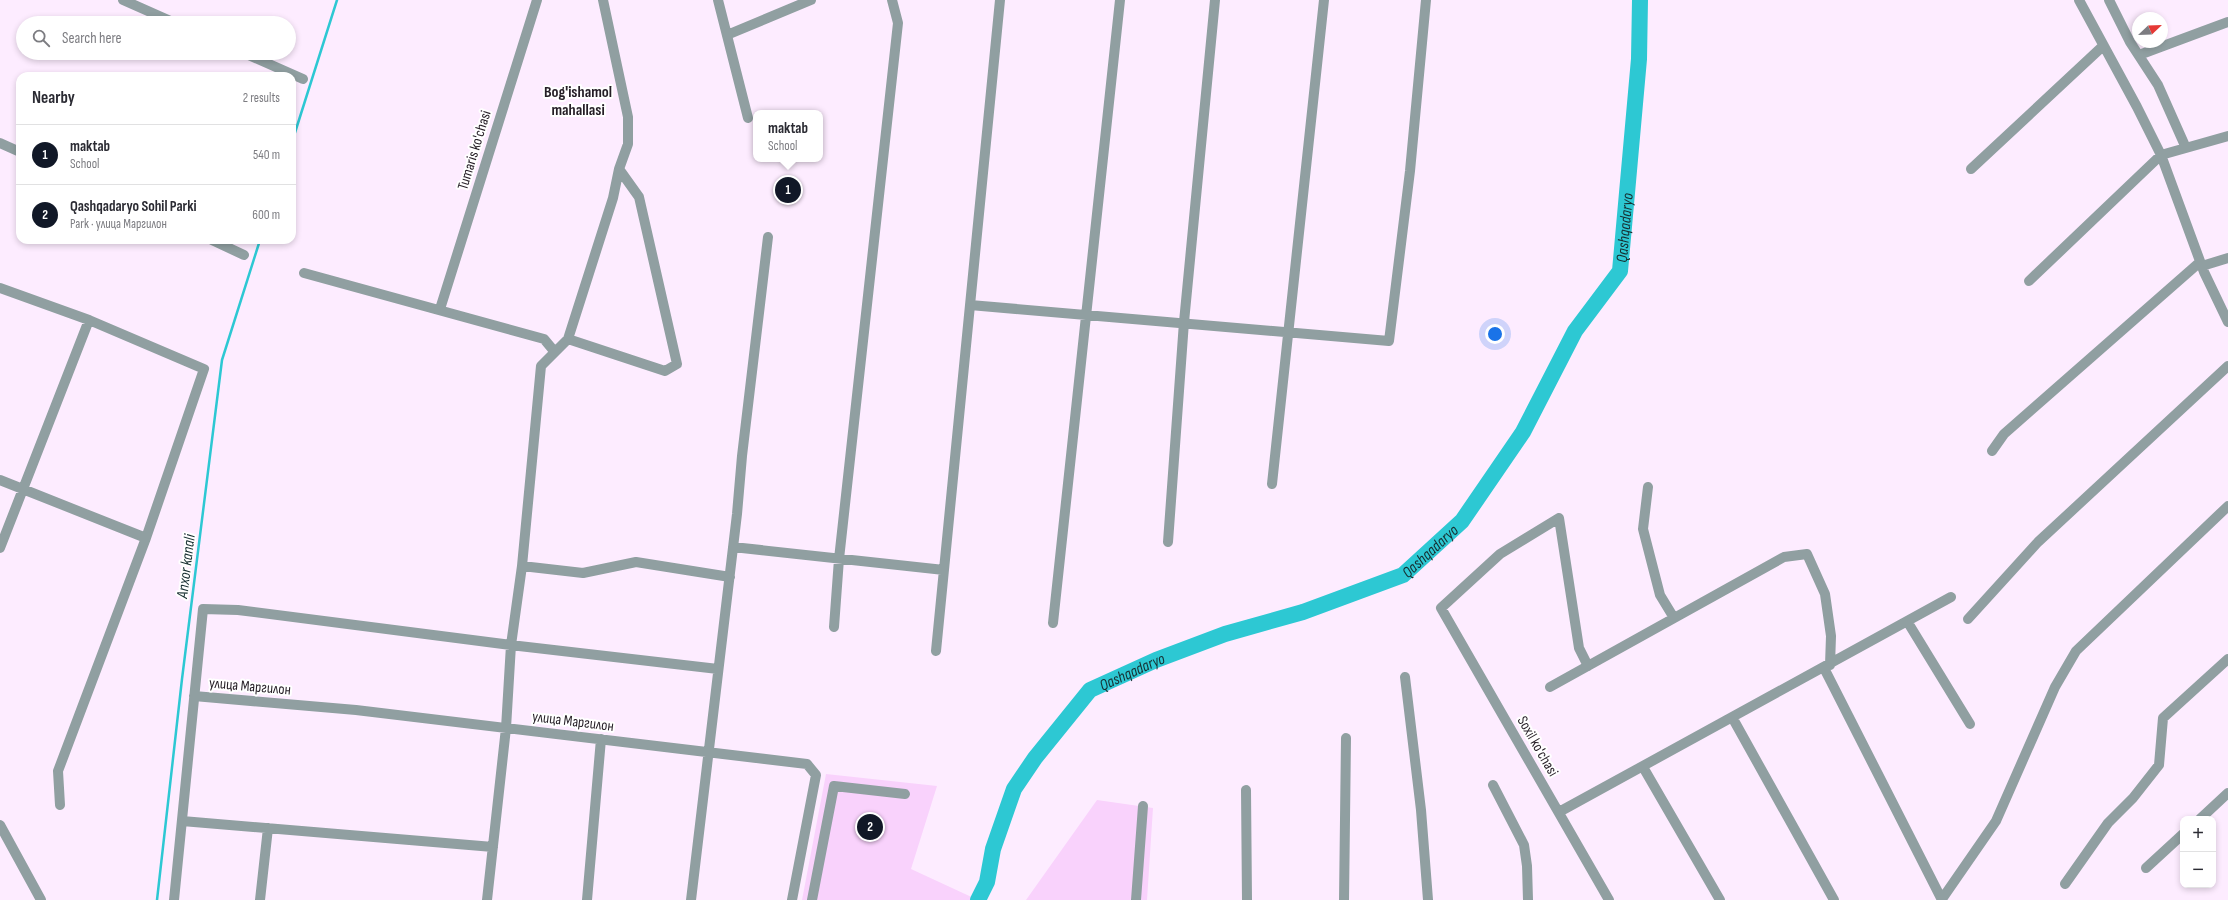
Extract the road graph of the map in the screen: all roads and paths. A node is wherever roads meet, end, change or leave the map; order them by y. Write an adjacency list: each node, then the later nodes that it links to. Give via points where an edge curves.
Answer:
1 (123, 0): 14 (street)
2 (536, 0): 40 (street, Tumaris ko'chasi)
3 (603, 0): 30 (street, via 628,117 628,144)
4 (718, 0): 16 (street)
5 (811, 0): 16 (street)
6 (892, 0): 59 (street, via 898,23)
7 (1000, 0): 39 (street)
8 (1120, 0): 41 (street)
9 (1215, 0): 43 (street)
10 (1324, 0): 45 (street)
11 (1426, 0): 45 (street, via 1410,171 1389,341)
12 (2079, 0): 17 (street)
13 (2109, 0): 18 (street)
14 (159, 16)
15 (2228, 22): 18 (street)
16 (727, 35): 23 (street)
17 (2103, 46): 28 (street, via 2138,107); 29 (street)
18 (2139, 55): 26 (street, via 2158,85)
19 (260, 60): 20 (street)
20 (287, 72)
21 (296, 76): 22 (street)
22 (303, 79)
23 (748, 118)
24 (2228, 136): 26 (street)
25 (0, 143): 27 (street)
26 (2186, 148): 28 (street)
27 (16, 150)
28 (2161, 155): 35 (street); 37 (street)
29 (1971, 169)
30 (619, 170): 46 (street, via 613,198); 46 (street, via 639,197 677,364 665,371)
31 (768, 237): 57 (street)
32 (221, 244): 33 (street)
33 (244, 255)
34 (2228, 258): 35 (street)
35 (2201, 264): 44 (street); 49 (street, via 2004,434)
36 (304, 273): 40 (street)
37 (2029, 281)
38 (0, 288): 42 (street)
39 (970, 306): 41 (street); 61 (street)
40 (440, 309): 47 (street, via 544,339)
41 (1085, 314): 43 (street); 67 (street)
42 (89, 320): 53 (street); 55 (street, via 204,369)
43 (1184, 322): 45 (street); 56 (street)
44 (2228, 322)
45 (1288, 332): 51 (street)
46 (568, 339): 47 (street)
47 (554, 350): 60 (street, via 540,366)
48 (2228, 366): 65 (street, via 2038,542)
49 (1992, 451)
50 (0, 480): 53 (street)
51 (1272, 484)
52 (1648, 487): 64 (street, via 1643,528 1660,595)
53 (22, 490): 55 (street); 58 (street)
54 (2228, 506): 100 (street, via 2076,651 2055,687 1996,821)
55 (146, 538): 89 (street, via 58,771)
56 (1168, 542)
57 (733, 547): 59 (street); 62 (street)
58 (0, 548)
59 (839, 558): 61 (street); 68 (street)
60 (522, 566): 62 (street, via 583,573 636,562); 69 (street)
61 (944, 570): 70 (street)
62 (730, 577): 74 (street)
63 (1951, 597): 66 (street)
64 (1674, 618): 72 (street); 73 (street, via 1784,556 1807,554 1825,594 1831,636)
65 (1968, 619)
66 (1907, 621): 73 (street); 79 (street)
67 (1052, 624)
68 (834, 628)
69 (511, 645): 74 (street); 77 (street, via 238,610 203,608); 80 (street)
70 (936, 651)
71 (2228, 659): 99 (street, via 2163,718 2159,765 2133,798 2108,823)
72 (1588, 666): 76 (street); 91 (street, Soxil ko'chasi, via 1579,648 1559,518 1500,554 1441,608)
73 (1827, 666): 78 (street); 100 (street)
74 (718, 669): 83 (street)
75 (1405, 677): 112 (street, via 1421,810)
76 (1550, 687)
77 (194, 696): 80 (street, улица Маргилон, via 356,710); 93 (street)
78 (1732, 717): 84 (street); 116 (street)
79 (1970, 724)
80 (506, 728): 82 (street, улица Маргилон); 97 (street)
81 (1346, 738): 111 (street)
82 (601, 739): 83 (street, улица Маргилон); 105 (street)
83 (708, 752): 106 (street); 107 (street, улица Маргилон, via 807,764 816,775)
84 (1644, 767): 91 (street); 115 (street)
85 (1493, 785): 113 (street, via 1524,845)
86 (1246, 790): 110 (street)
87 (2228, 793): 92 (street)
88 (905, 794): 108 (street, via 834,786)
89 (60, 806)
90 (1143, 806): 109 (street)
91 (1559, 812): 114 (street, Soxil ko'chasi)
92 (2203, 816)
93 (182, 821): 95 (street); 102 (street)
94 (0, 825): 101 (street)
95 (268, 828): 97 (street); 103 (street)
96 (2180, 837): 98 (street)
97 (493, 847): 104 (street)
98 (2146, 868)
99 (2065, 884)
100 (1942, 899)
101 (40, 900)
102 (174, 900)
103 (260, 900)
104 (487, 900)
105 (587, 900)
106 (690, 900)
107 (792, 900)
108 (812, 900)
109 (1136, 900)
110 (1247, 900)
111 (1344, 900)
112 (1428, 900)
113 (1528, 900)
114 (1609, 900)
115 (1720, 900)
116 (1834, 900)

